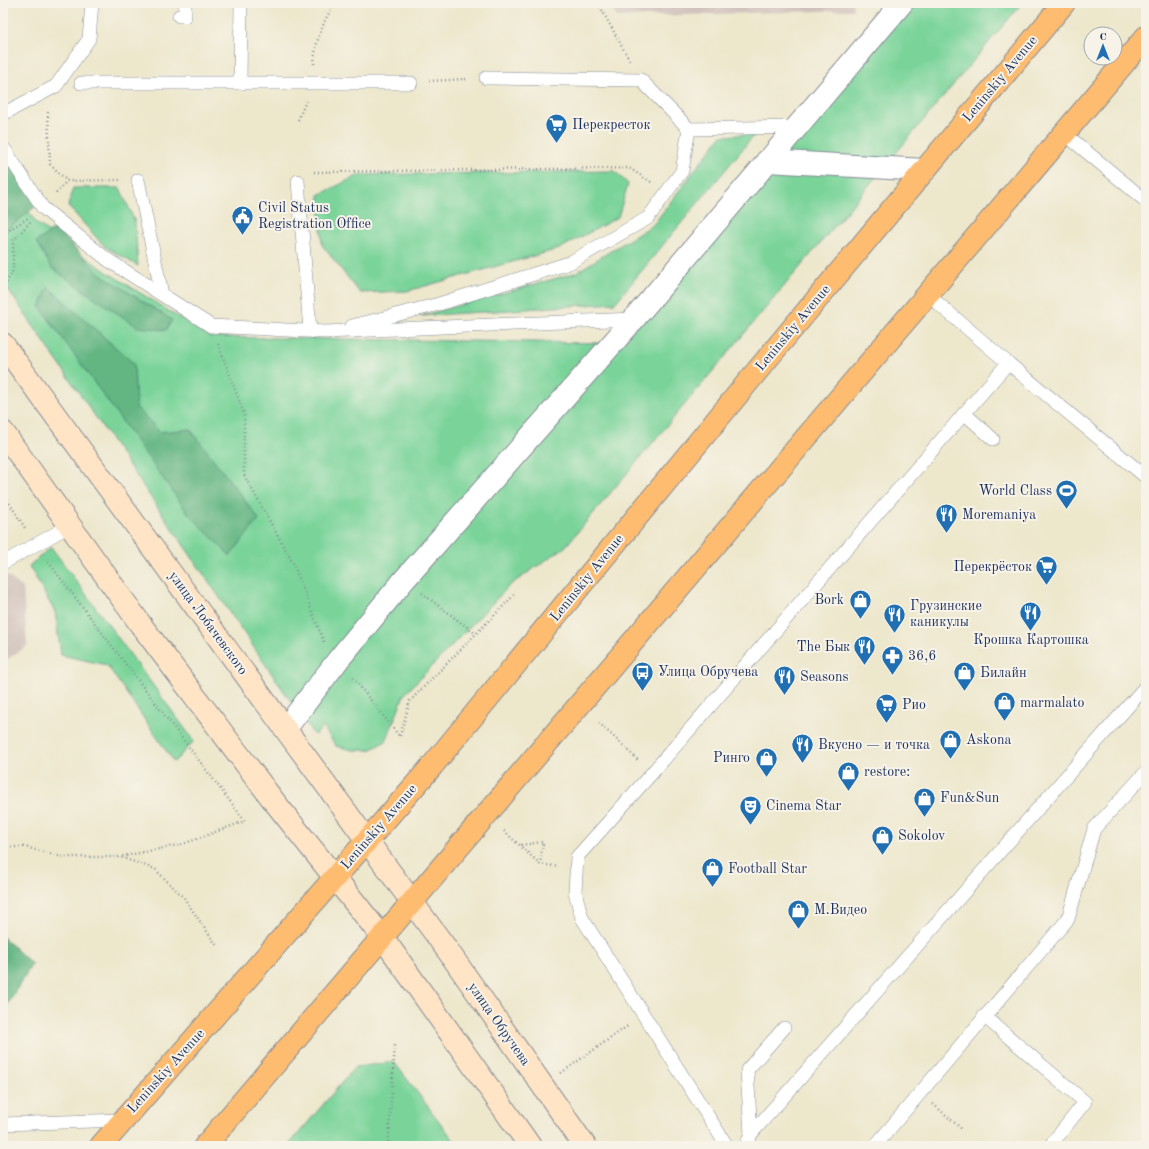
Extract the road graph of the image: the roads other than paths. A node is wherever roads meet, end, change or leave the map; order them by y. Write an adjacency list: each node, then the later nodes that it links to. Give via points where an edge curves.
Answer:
1 (92, 3): 13 (lane, via 89,39 56,86)
2 (185, 3): 7 (lane, via 185,16)
3 (241, 3): 11 (lane)
4 (902, 3): 6 (street)
5 (1064, 3): 19 (main road, Leninskiy Avenue)
6 (889, 11): 14 (street)
7 (179, 16)
8 (1146, 37): 16 (main road)
9 (486, 78): 15 (lane, via 641,80)
10 (81, 83): 11 (lane)
11 (240, 83): 12 (lane)
12 (411, 83)
13 (3, 114)
14 (796, 127): 15 (lane); 18 (street)
15 (689, 128): 27 (lane, via 682,171 648,218 569,263 439,304)
16 (1065, 134): 22 (lane); 24 (main road)
17 (3, 147): 23 (lane, via 43,208 108,260)
18 (766, 161): 19 (street); 25 (street)
19 (925, 170): 39 (main road, Leninskiy Avenue, via 432,766)
20 (138, 180): 23 (lane)
21 (298, 181): 26 (lane)
22 (1146, 201)
23 (162, 294): 26 (lane, via 211,326)
24 (928, 295): 29 (lane); 41 (main road)
25 (634, 319): 27 (lane); 37 (street, via 404,580)
26 (310, 330): 27 (lane)
27 (325, 332)
28 (3, 344): 37 (main road, улица Лобачевского)
29 (1008, 363): 30 (lane); 33 (lane)
30 (964, 413): 32 (lane); 52 (lane, via 577,857 575,892 582,918)
31 (3, 432): 34 (main road)
32 (993, 439)
33 (1146, 477)
34 (70, 526): 35 (lane); 40 (main road, via 259,781)
35 (3, 563)
36 (1146, 686): 47 (lane)
37 (286, 728): 39 (main road, улица Лобачевского)
38 (1146, 772): 43 (lane, via 1094,829 1068,919)
39 (367, 841): 40 (main road, Leninskiy Avenue); 41 (main road, улица Лобачевского)
40 (336, 876): 42 (main road); 45 (main road, Leninskiy Avenue)
41 (412, 903): 42 (main road); 51 (main road, улица Обручева)
42 (383, 938): 49 (main road); 50 (main road)
43 (984, 1016): 53 (lane); 54 (lane, via 1085,1102)
44 (784, 1028): 47 (lane, via 747,1070)
45 (123, 1120): 46 (lane); 48 (main road, Leninskiy Avenue)
46 (3, 1124)
47 (748, 1140)
48 (101, 1146)
49 (206, 1146)
50 (530, 1146)
51 (585, 1146)
52 (727, 1146)
53 (875, 1146)
54 (1050, 1146)

